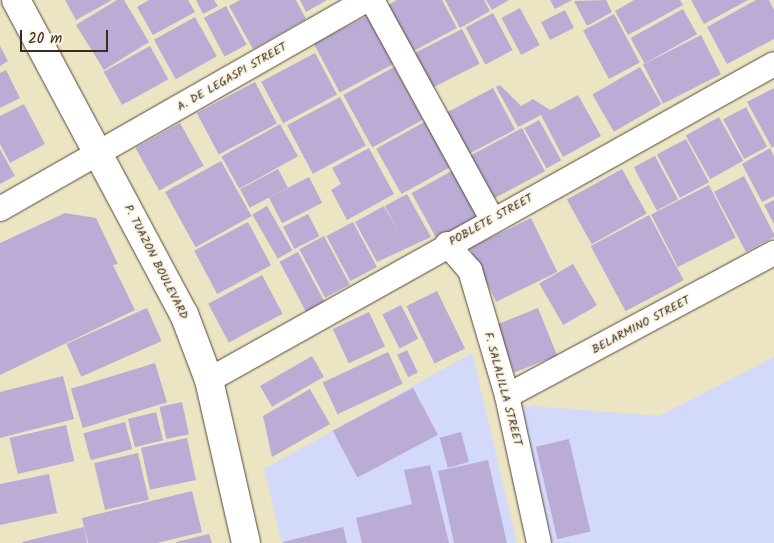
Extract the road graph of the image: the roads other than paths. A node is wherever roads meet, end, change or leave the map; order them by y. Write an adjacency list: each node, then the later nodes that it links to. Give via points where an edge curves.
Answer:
1 (16, 0): 5 (main road, P. TUAZON BOULEVARD)
2 (366, 0): 5 (street, A. DE LEGASPI STREET)
3 (372, 0): 7 (street)
4 (774, 64): 7 (street, POBLETE STREET)
5 (99, 154): 6 (street, A. DE LEGASPI STREET); 10 (main road, P. TUAZON BOULEVARD, via 184,314)
6 (0, 209)
7 (492, 219): 8 (street, POBLETE STREET)
8 (447, 244): 10 (street, POBLETE STREET); 11 (street, F. SALALILLA STREET, via 470,270)
9 (774, 253): 11 (street, BELARMINO STREET)
10 (209, 380): 12 (main road, P. TUAZON BOULEVARD)
11 (508, 396): 13 (street, F. SALALILLA STREET)
12 (246, 543)
13 (539, 543)

